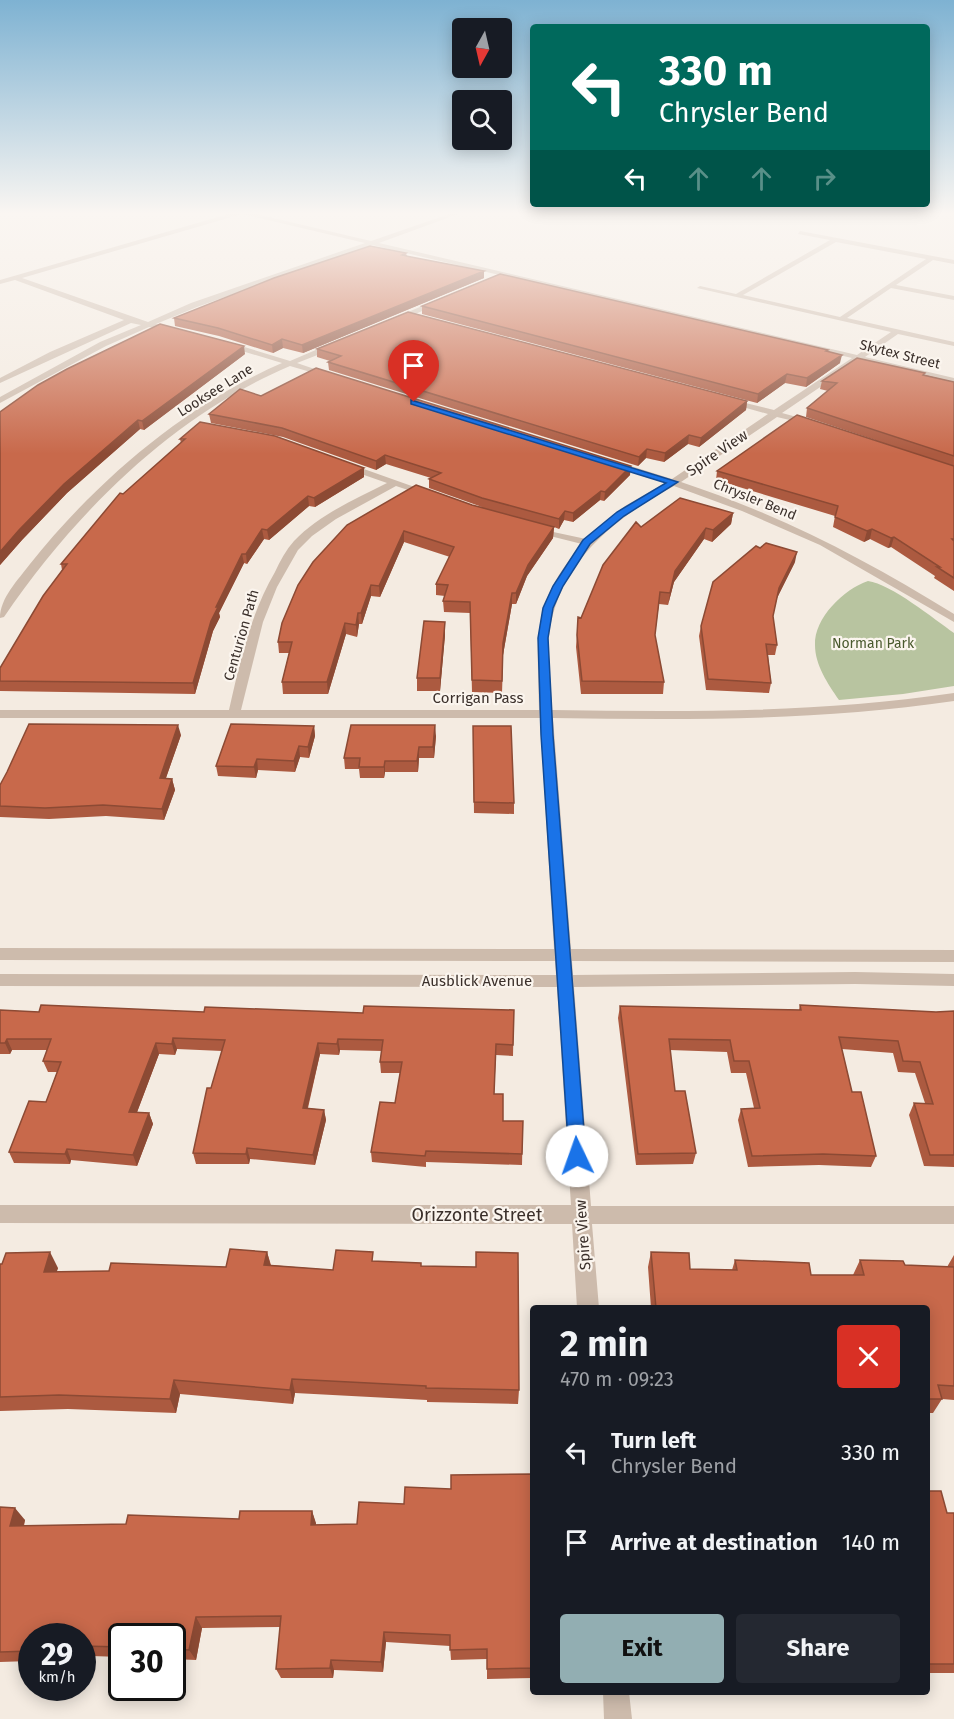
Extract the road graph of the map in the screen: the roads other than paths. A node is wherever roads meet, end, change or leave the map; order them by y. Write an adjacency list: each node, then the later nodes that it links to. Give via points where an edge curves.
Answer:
1 (57, 293): 15 (street)
2 (227, 293): 16 (street)
3 (587, 293): 23 (street, Skytex Street)
4 (724, 293): 8 (street)
5 (742, 293): 8 (street)
6 (879, 293): 14 (street)
7 (929, 293): 10 (street)
8 (737, 296): 14 (street)
9 (451, 297): 12 (street)
10 (954, 298)
11 (144, 314): 15 (street)
12 (408, 315): 13 (street); 17 (street)
13 (421, 318)
14 (841, 319): 18 (street)
15 (130, 320): 16 (street); 27 (street)
16 (147, 324): 19 (street); 29 (street, via 64,363)
17 (385, 324)
18 (896, 332): 22 (street); 23 (street, Spire View)
19 (184, 333)
20 (214, 340): 24 (street)
21 (345, 341): 24 (street, Looksee Lane)
22 (954, 344)
23 (859, 356): 26 (street, Skytex Street); 30 (street, Spire View)
24 (290, 364): 25 (street); 31 (street, Looksee Lane, via 232,392)
25 (338, 378)
26 (954, 380)
27 (0, 381)
28 (714, 396): 30 (street)
29 (0, 400)
30 (777, 413): 33 (street); 37 (street, Spire View)
31 (185, 423): 32 (street); 41 (street, Looksee Lane, via 80,514)
32 (202, 426)
33 (817, 426)
34 (601, 459): 37 (street, Chrysler Bend)
35 (335, 462): 36 (street)
36 (396, 482): 38 (street); 45 (street, Centurion Path, via 327,521 290,554 263,603)
37 (674, 482): 40 (street, Spire View, via 646,496); 42 (street, Chrysler Bend, via 824,543)
38 (443, 499)
39 (525, 526): 40 (street)
40 (587, 542): 46 (street, Spire View, via 548,608 543,638)
41 (0, 615)
42 (954, 619)
43 (954, 697): 46 (street, Corrigan Pass, via 777,714)
44 (0, 714): 45 (street, Corrigan Pass)
45 (234, 714): 46 (street, Corrigan Pass)
46 (546, 714): 48 (street, Spire View)
47 (0, 954): 48 (street, Ausblick Avenue)
48 (562, 956): 49 (street, Ausblick Avenue); 52 (street, Spire View)
49 (954, 956)
50 (0, 980): 52 (street, Ausblick Avenue)
51 (954, 980): 52 (street, Ausblick Avenue)
52 (566, 981): 54 (street, Spire View)
53 (0, 1214): 54 (street, Orizzonte Street)
54 (582, 1215): 55 (street, Orizzonte Street); 56 (street, Spire View)
55 (954, 1215)
56 (588, 1305)
57 (616, 1695): 58 (street)
58 (618, 1719)

